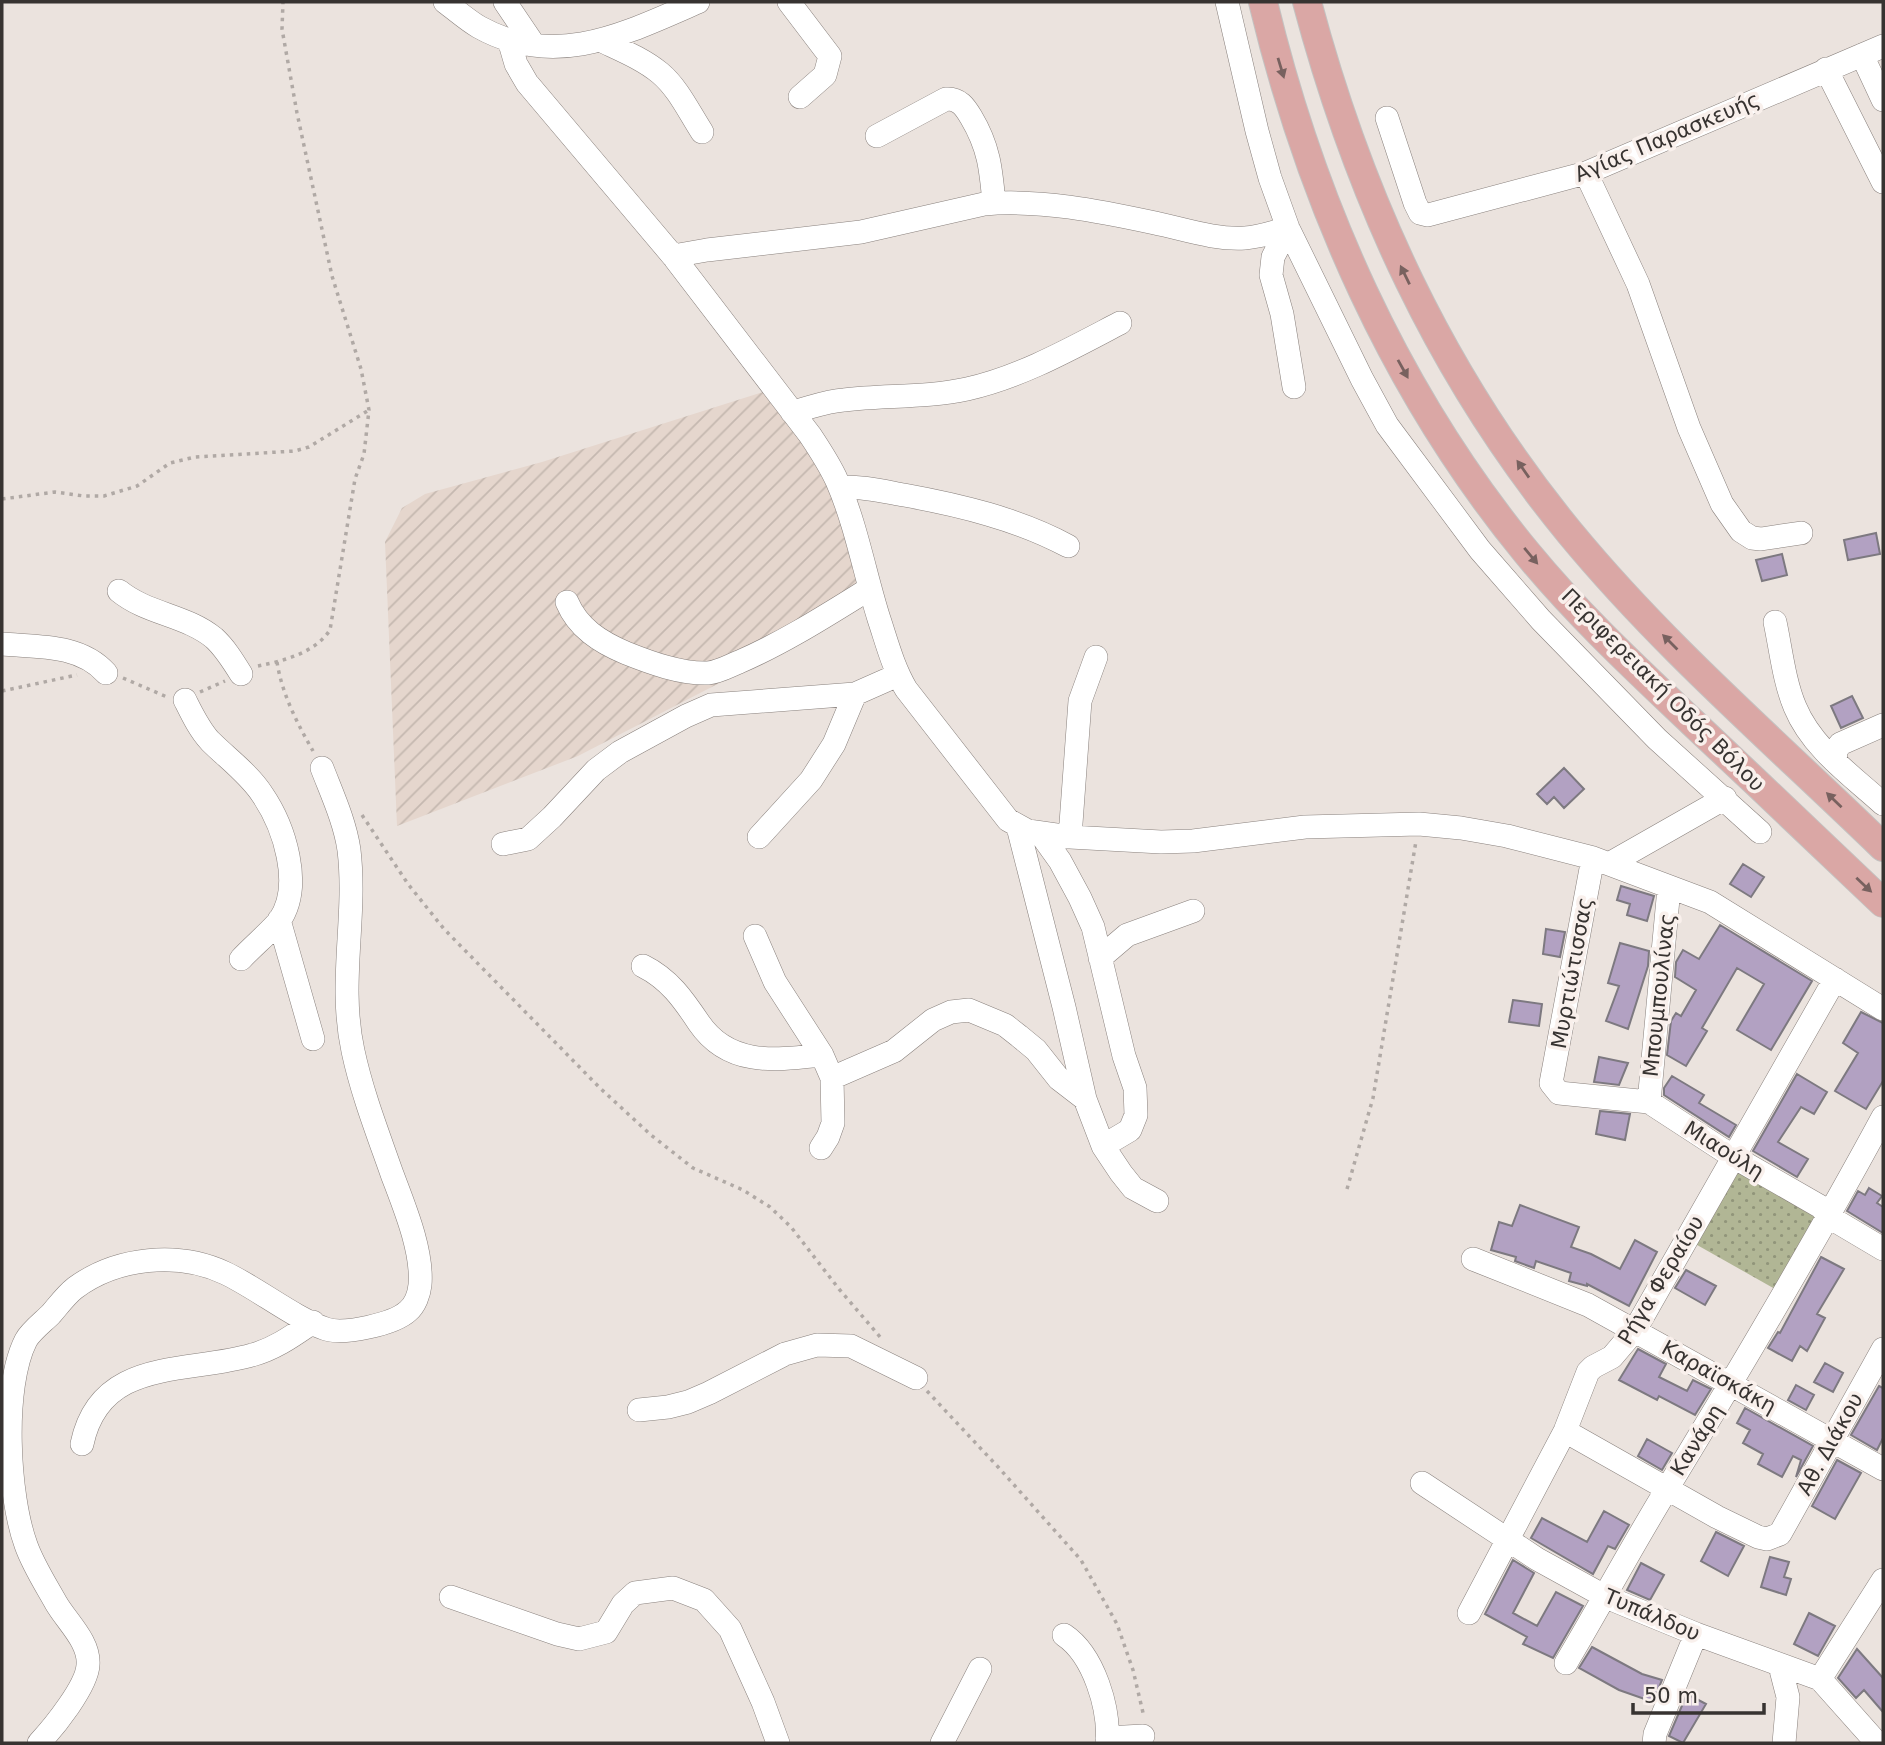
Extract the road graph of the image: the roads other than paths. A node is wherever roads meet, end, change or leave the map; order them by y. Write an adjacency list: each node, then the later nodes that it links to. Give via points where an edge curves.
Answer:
1 (444, 2): 8 (street, via 478,26)
2 (505, 2): 10 (street)
3 (698, 2): 9 (street)
4 (789, 2): 14 (street, via 830,56 825,75)
5 (1227, 2): 22 (street, via 1256,131)
6 (1263, 2): 57 (main road, Περιφερειακή Οδός Βόλου, one-way to 57, via 1304,144 1356,276 1408,379 1451,450 1527,553 1602,636)
7 (1310, 6): 54 (main road, Περιφερειακή Οδός Βόλου, one-way to 7, via 1616,586 1568,531 1482,412 1426,316 1378,214 1348,137)
8 (509, 40): 10 (street); 23 (street, via 527,83)
9 (601, 41): 10 (street, via 567,47); 17 (street, via 659,72)
10 (534, 45)
11 (1883, 46): 12 (street, Αγίας Παρασκευής)
12 (1862, 55): 13 (street, Αγίας Παρασκευής); 15 (street)
13 (1826, 69): 19 (street, Αγίας Παρασκευής); 20 (street)
14 (800, 97)
15 (1883, 100)
16 (1387, 118): 19 (street, Αγίας Παρασκευής, via 1420,213 1428,215)
17 (702, 132)
18 (877, 136): 21 (street, via 954,99 963,105 985,141)
19 (1586, 173): 28 (street, via 1638,285 1689,428 1723,504 1741,531 1752,538)
20 (1883, 183)
21 (994, 203): 22 (street, via 1055,206 1218,237 1254,238); 23 (street, via 861,232)
22 (1287, 228): 25 (street, via 1273,257 1271,275); 46 (street, via 1387,425 1472,540 1592,674)
23 (673, 256): 26 (street)
24 (1120, 323): 26 (street, via 1067,351 969,388 924,396 841,400)
25 (1294, 387)
26 (792, 412): 27 (street, via 827,460)
27 (840, 487): 29 (street, via 946,503 1041,531); 30 (street)
28 (1801, 533)
29 (1068, 546)
30 (869, 589): 35 (street); 39 (street)
31 (119, 591): 38 (street, via 213,638)
32 (567, 601): 35 (street, via 583,627 603,643 660,665 710,673)
33 (1775, 622): 44 (street, via 1795,707 1811,736)
34 (2, 645): 37 (street, via 60,649 89,659)
35 (756, 655): 42 (street)
36 (1096, 657): 52 (street, via 1080,701)
37 (106, 673)
38 (241, 674)
39 (898, 675): 40 (street); 48 (street, via 1008,821)
40 (855, 694): 42 (street); 51 (street, via 834,744 811,780)
41 (185, 700): 59 (street, via 209,740 262,793 280,826 291,871 288,899)
42 (711, 705): 53 (street, via 620,752 528,839)
43 (1883, 725): 44 (street, via 1840,744)
44 (1835, 761): 47 (street)
45 (322, 768): 80 (street, via 349,847 348,1031 375,1128 407,1214 420,1287 407,1311 388,1321 352,1330 328,1330)
46 (1724, 799): 49 (street); 55 (street)
47 (1883, 804)
48 (1018, 827): 50 (street); 70 (street)
49 (1760, 832)
50 (1040, 833): 52 (street); 61 (street, via 1080,898)
51 (759, 837)
52 (1070, 837): 55 (street, via 1193,841 1305,827 1419,824 1507,836)
53 (503, 844)
54 (1883, 847)
55 (1601, 861): 56 (street); 69 (street, Μυρτιώτισσας)
56 (1669, 888): 64 (street, via 1731,913); 71 (street, Μπουμπουλίνας)
57 (1883, 903)
58 (1193, 911): 61 (street, via 1127,935)
59 (279, 920): 62 (street); 66 (street)
60 (755, 936): 67 (street, via 775,982)
61 (1100, 958): 73 (street, via 1135,1088 1136,1115 1130,1130)
62 (241, 959)
63 (643, 966): 67 (street, via 669,982 707,1033 727,1051 777,1058)
64 (1835, 979): 65 (street); 75 (street, Ρήγα Φεραίου)
65 (1883, 1009)
66 (313, 1039)
67 (822, 1055): 68 (street)
68 (832, 1078): 70 (street, via 894,1051 933,1020 969,1010 1019,1036); 74 (street, via 833,1123)
69 (1552, 1087): 71 (street, Μιαούλη, via 1559,1093)
70 (1085, 1099): 73 (street)
71 (1649, 1102): 75 (street, Μιαούλη)
72 (1883, 1116): 77 (street, Κανάρη)
73 (1103, 1146): 76 (street, via 1133,1188)
74 (821, 1147)
75 (1732, 1156): 77 (street, Μιαούλη, via 1821,1207); 81 (street, Ρήγα Φεραίου)
76 (1157, 1201)
77 (1829, 1217): 78 (street, Μιαούλη); 84 (street, Κανάρη)
78 (1883, 1249)
79 (1473, 1259): 81 (street, Καραϊσκάκη, via 1569,1296)
80 (313, 1322): 88 (street, via 284,1342 252,1355 167,1369 114,1389 94,1410); 105 (street, via 221,1271 176,1260 144,1259 106,1270 74,1289 27,1339 10,1398 20,1517 26,1546 82,1641 89,1662 85,1684)
81 (1635, 1330): 84 (street, Καραϊσκάκη); 86 (street, Ρήγα Φεραίου, via 1612,1357 1590,1370)
82 (1883, 1349): 87 (street, Αθ. Διάκου)
83 (916, 1378): 85 (street, via 851,1346 817,1345 785,1354 688,1402)
84 (1732, 1384): 87 (street, Καραϊσκάκη); 91 (street, Κανάρη)
85 (639, 1410)
86 (1565, 1431): 91 (street); 92 (street, Ρήγα Φεραίου)
87 (1832, 1439): 89 (street, Καραϊσκάκη); 91 (street, Αθ. Διάκου, via 1774,1538 1758,1537)
88 (82, 1444)
89 (1883, 1469)
90 (1422, 1483): 92 (street, Τυπάλδου)
91 (1667, 1489): 95 (street, Κανάρη)
92 (1508, 1541): 95 (street, Τυπάλδου); 96 (street, Ρήγα Φεραίου)
93 (1883, 1580): 102 (street)
94 (452, 1597): 106 (street, via 579,1639 606,1632 635,1592 673,1588 704,1600 730,1629)
95 (1606, 1597): 97 (street, Τυπάλδου); 99 (street, Κανάρη)
96 (1469, 1613)
97 (1696, 1634): 100 (street, Τυπάλδου); 108 (street)
98 (1064, 1635): 104 (street, via 1084,1656 1096,1679 1106,1710)
99 (1566, 1663)
100 (1780, 1665): 102 (street, Τυπάλδου); 109 (street, via 1788,1697)
101 (980, 1669): 107 (street)
102 (1820, 1679): 110 (street, Τυπάλδου)
103 (1143, 1736): 104 (street)
104 (1107, 1741)
105 (40, 1743)
106 (778, 1743)
107 (942, 1743)
108 (1654, 1743)
109 (1784, 1743)
110 (1877, 1743)

